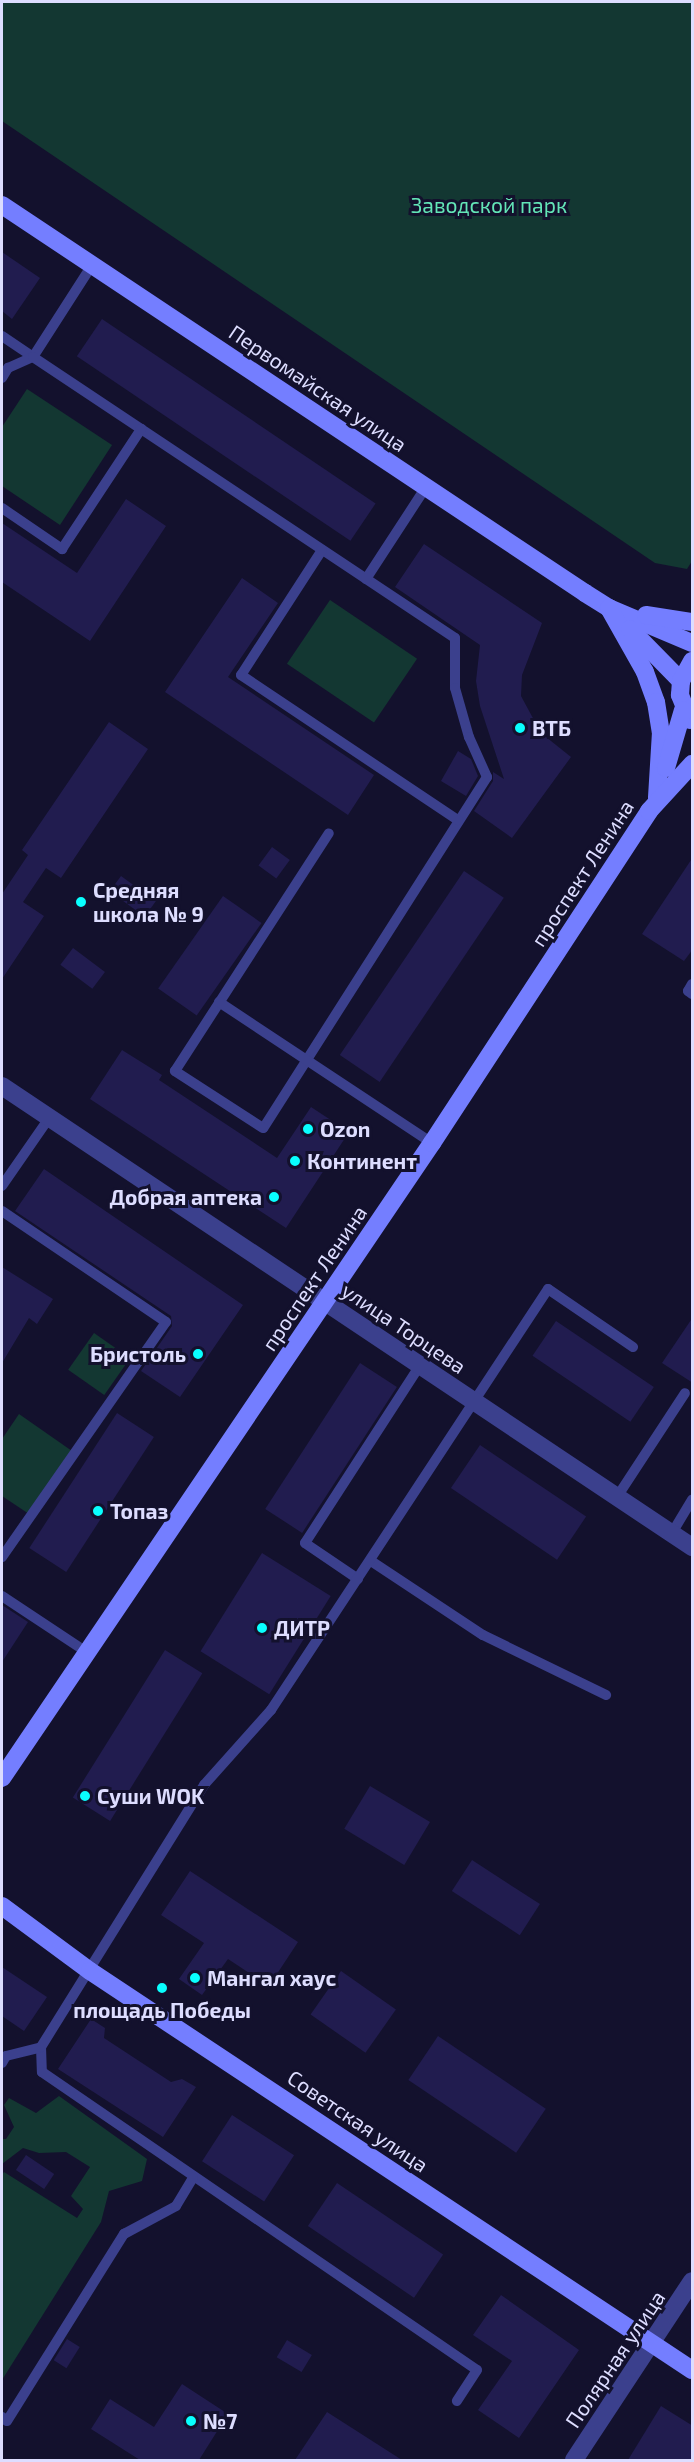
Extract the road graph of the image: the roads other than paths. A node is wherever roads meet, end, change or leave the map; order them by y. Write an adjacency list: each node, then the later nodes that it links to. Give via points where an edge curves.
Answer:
1 (2, 205): 2 (street, Первомайская улица)
2 (92, 265): 4 (lane); 7 (street, Первомайская улица)
3 (2, 336): 4 (lane)
4 (33, 357): 5 (lane, via 8,368); 6 (lane)
5 (2, 378)
6 (141, 429): 8 (lane, via 62,549); 9 (lane)
7 (426, 487): 10 (lane); 11 (street, Первомайская улица)
8 (2, 508)
9 (322, 550): 10 (lane); 20 (lane, via 241,675)
10 (366, 579): 20 (lane, via 455,638 455,688 469,737 487,777)
11 (609, 608): 12 (street); 13 (street); 15 (street); 19 (street, via 645,672 656,702 661,732)
12 (693, 622)
13 (693, 643)
14 (693, 661): 15 (street)
15 (681, 681): 16 (street)
16 (688, 717): 19 (street)
17 (693, 764): 19 (street)
18 (693, 781): 19 (street)
19 (657, 798): 28 (street, проспект Ленина)
20 (458, 820): 25 (lane)
21 (329, 833): 24 (lane)
22 (693, 984): 23 (lane, via 688,991)
23 (693, 994)
24 (219, 1002): 25 (lane); 25 (lane, via 175,1071 263,1128)
25 (307, 1059): 28 (lane)
26 (2, 1086): 27 (street, улица Торцева)
27 (49, 1118): 29 (lane); 31 (street, улица Торцева)
28 (432, 1143): 31 (street, проспект Ленина)
29 (2, 1186)
30 (2, 1211): 40 (lane, via 166,1322)
31 (324, 1302): 33 (street, улица Торцева); 44 (street, проспект Ленина)
32 (633, 1347): 35 (lane, via 548,1289)
33 (420, 1365): 35 (street, улица Торцева); 42 (lane, via 305,1543)
34 (685, 1393): 36 (lane)
35 (476, 1402): 36 (street, улица Торцева); 41 (lane)
36 (617, 1497): 38 (street, улица Торцева)
37 (693, 1500): 38 (lane)
38 (672, 1533): 39 (street, улица Торцева)
39 (693, 1547)
40 (2, 1557)
41 (370, 1561): 42 (lane); 45 (lane, via 483,1635)
42 (358, 1579): 48 (lane, via 271,1710 204,1785)
43 (2, 1596): 44 (lane)
44 (88, 1653): 46 (street, проспект Ленина)
45 (606, 1695)
46 (2, 1778)
47 (2, 1906): 48 (street, Советская улица)
48 (90, 1971): 49 (lane); 53 (street, Советская улица)
49 (41, 2047): 50 (lane, via 6,2056); 51 (lane, via 42,2072)
50 (2, 2062)
51 (193, 2178): 55 (lane, via 477,2370); 56 (lane, via 176,2206 124,2234 7,2421)
52 (693, 2281): 53 (street, Полярная улица)
53 (653, 2343): 54 (street, Советская улица); 57 (street, Полярная улица)
54 (693, 2370)
55 (457, 2401)
56 (2, 2417)
57 (573, 2460)

